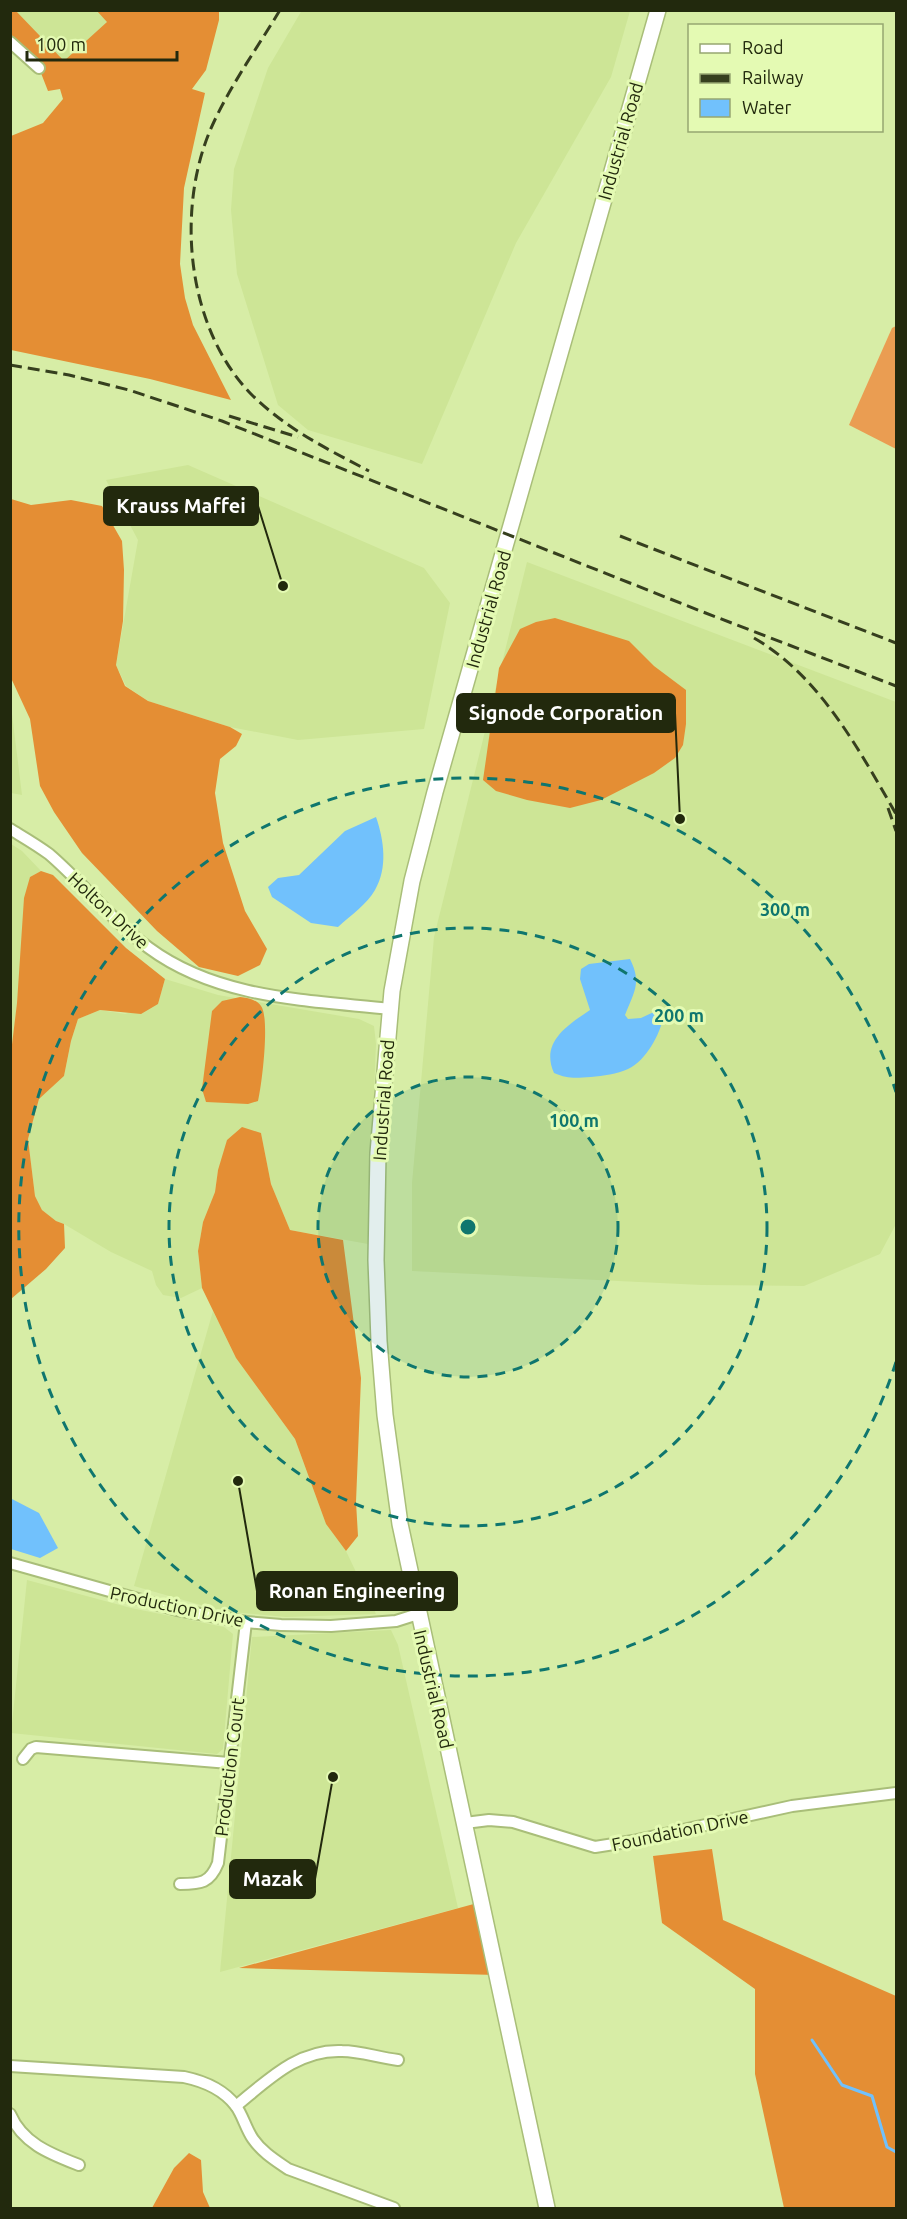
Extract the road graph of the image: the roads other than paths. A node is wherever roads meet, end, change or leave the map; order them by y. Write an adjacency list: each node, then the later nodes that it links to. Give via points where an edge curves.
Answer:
1 (658, 10): 5 (main road, Industrial Road, via 435,792 412,881)
2 (10, 42): 3 (street)
3 (39, 68)
4 (10, 829): 5 (street, Holton Drive, via 48,854 128,932 186,970 227,987 263,995)
5 (390, 1009): 7 (main road, Industrial Road, via 378,1153 379,1341 394,1489)
6 (10, 1563): 8 (street, Production Drive, via 177,1610)
7 (417, 1614): 8 (street, Production Drive, via 396,1621 342,1625); 12 (main road, Industrial Road)
8 (246, 1622): 10 (street, Production Court)
9 (23, 1759): 10 (street, via 36,1747)
10 (229, 1763): 13 (street, Production Court, via 214,1874 200,1883)
11 (897, 1792): 12 (street, Foundation Drive, via 802,1804 595,1847 513,1822)
12 (465, 1823): 20 (main road, Industrial Road)
13 (180, 1884)
14 (398, 2060): 16 (street, via 343,2051 312,2055 292,2062)
15 (10, 2066): 16 (street, via 184,2077 210,2085)
16 (236, 2106): 19 (street, via 253,2139 288,2169)
17 (10, 2115): 18 (street, via 36,2146)
18 (79, 2166)
19 (394, 2208)
20 (547, 2208)

